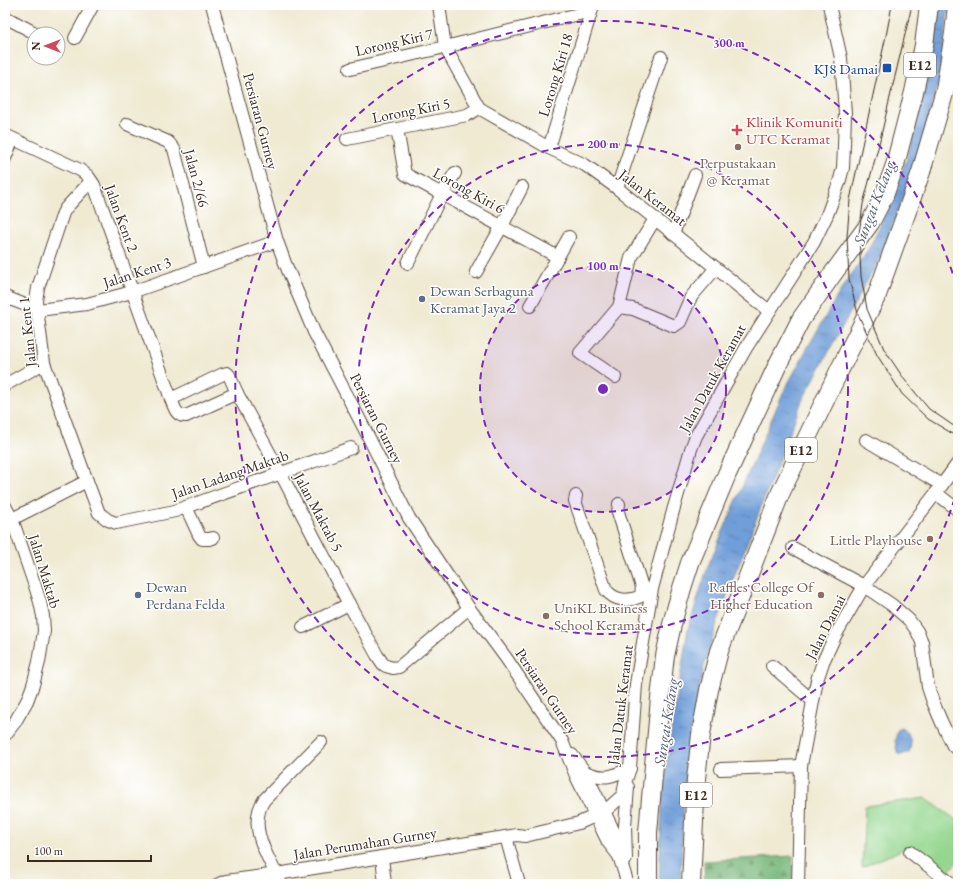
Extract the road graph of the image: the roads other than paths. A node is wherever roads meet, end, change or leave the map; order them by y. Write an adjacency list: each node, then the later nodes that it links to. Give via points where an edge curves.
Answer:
1 (93, 5): 10 (street)
2 (212, 5): 31 (street, Persiaran Gurney)
3 (439, 5): 11 (street)
4 (829, 5): 42 (street, Jalan Datuk Keramat, via 842,66 845,113 843,168 840,183 814,242)
5 (929, 5): 89 (highway, E12, via 914,92 884,196 870,223 801,320 787,346 727,474 682,588 668,642 660,698 648,832)
6 (957, 5): 83 (highway, E12, via 945,90 921,172 877,294 780,494 719,651 701,734 696,779)
7 (592, 8): 11 (street, Lorong Kiri 7); 19 (street, Lorong Kiri 18)
8 (5, 17): 9 (street)
9 (26, 28)
10 (75, 38)
11 (445, 47): 13 (street, Lorong Kiri 7); 14 (street)
12 (661, 57): 25 (street)
13 (350, 69)
14 (479, 108): 16 (street, Lorong Kiri 5, via 467,115); 19 (street, Jalan Keramat)
15 (127, 124): 34 (street, Jalan 2/66, via 168,142 174,149)
16 (397, 129): 18 (street, Lorong Kiri 5); 26 (street, Lorong Kiri 6, via 405,174)
17 (9, 137): 20 (street); 23 (street, Jalan Kent 2, via 80,170)
18 (347, 139)
19 (549, 148): 25 (street, Jalan Keramat, via 584,165)
20 (5, 158)
21 (455, 173): 26 (street)
22 (695, 175): 29 (street)
23 (91, 181): 37 (street, Jalan Kent 2); 41 (street, Jalan Kent 1, via 66,208 38,288)
24 (522, 187): 28 (street)
25 (617, 188): 27 (street, Jalan Keramat)
26 (442, 194): 28 (street, Lorong Kiri 6); 33 (street)
27 (655, 219): 29 (street, Jalan Keramat); 40 (street, via 631,258)
28 (502, 226): 32 (street, Lorong Kiri 6); 36 (street)
29 (673, 234): 35 (street, Jalan Keramat)
30 (570, 236): 32 (street)
31 (278, 241): 34 (street, Jalan Kent 3); 66 (street, Persiaran Gurney, via 314,332 408,518)
32 (558, 257): 39 (street)
33 (408, 263)
34 (204, 267): 37 (street, Jalan Kent 3)
35 (716, 268): 40 (street, via 691,297 680,322 674,326); 42 (street, Jalan Keramat)
36 (476, 272)
37 (132, 292): 41 (street, Jalan Kent 3, via 87,304); 47 (street)
38 (5, 297): 41 (street, Jalan Kent 3)
39 (530, 306)
40 (619, 306): 44 (street, via 580,353)
41 (38, 310): 43 (street, Jalan Kent 1)
42 (769, 311): 67 (street, Jalan Datuk Keramat, via 696,436 652,589)
43 (44, 363): 45 (street); 52 (street, Jalan Kent 1)
44 (614, 377)
45 (5, 385)
46 (237, 393): 47 (street, via 182,417 176,412); 47 (street, Jalan Maktab 5, via 227,373); 51 (street, Jalan Maktab 5)
47 (170, 399)
48 (866, 440): 53 (street)
49 (351, 448): 51 (street, Jalan Ladang Maktab)
50 (958, 463): 53 (street, Jalan Damai)
51 (281, 474): 57 (street, Jalan Ladang Maktab); 65 (street, Jalan Maktab 5)
52 (87, 481): 59 (street); 60 (street, Jalan Kent 1, via 99,513)
53 (939, 489): 58 (street); 63 (street, Jalan Damai)
54 (576, 496): 64 (street, via 575,501 606,590 610,595 624,600)
55 (619, 504): 64 (street, via 618,512 642,587)
56 (5, 506): 59 (street, Jalan Maktab)
57 (186, 507): 60 (street, Jalan Ladang Maktab); 61 (street, via 202,539)
58 (958, 510)
59 (12, 519): 71 (street, Jalan Maktab, via 40,602 44,631 33,685 16,722)
60 (116, 523)
61 (213, 538)
62 (793, 548): 63 (street)
63 (864, 586): 70 (street, Jalan Damai, via 823,662); 74 (street, via 909,620 917,631 922,642 928,687 942,724)
64 (641, 596): 67 (street)
65 (349, 604): 66 (street, Jalan Maktab 5, via 383,664 393,668 399,667); 68 (street)
66 (469, 608): 72 (street, Persiaran Gurney)
67 (649, 615): 76 (street, Jalan Datuk Keramat, via 636,684)
68 (303, 627)
69 (772, 666): 70 (street)
70 (813, 701): 75 (street, Jalan Damai)
71 (5, 735)
72 (562, 741): 78 (street); 79 (street, Persiaran Gurney, via 576,776)
73 (321, 742): 84 (street, via 264,800 258,812 258,830 262,846)
74 (958, 749)
75 (801, 766): 77 (street); 91 (street, Jalan Damai)
76 (630, 768): 78 (street, via 611,776 595,776); 79 (street, Jalan Datuk Keramat, via 623,796); 85 (street, via 626,820)
77 (721, 769)
78 (585, 772): 79 (street)
79 (598, 810): 80 (street, Jalan Perumahan Gurney, via 579,823 525,836); 85 (street, via 616,836)
80 (512, 836): 82 (street, Jalan Perumahan Gurney); 88 (street)
81 (910, 852): 92 (street)
82 (382, 857): 84 (street, Jalan Perumahan Gurney); 87 (street)
83 (692, 875): 90 (highway)
84 (279, 879): 86 (street, Jalan Perumahan Gurney, via 226,881)
85 (626, 881)
86 (219, 884)
87 (385, 884)
88 (519, 884)
89 (648, 884)
90 (697, 884)
91 (798, 884)
92 (952, 884)

